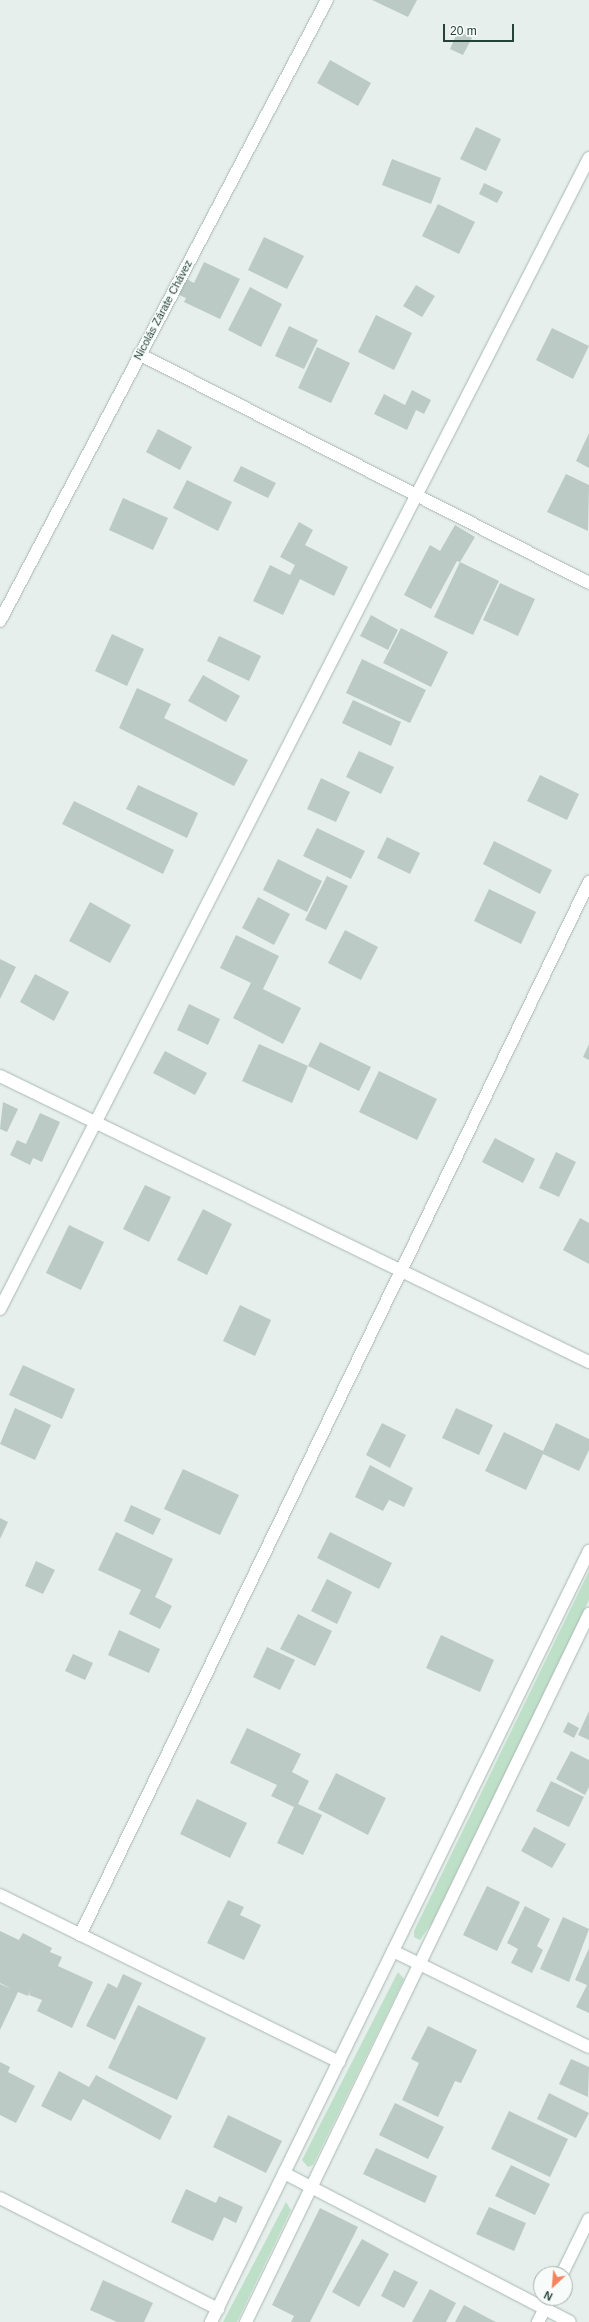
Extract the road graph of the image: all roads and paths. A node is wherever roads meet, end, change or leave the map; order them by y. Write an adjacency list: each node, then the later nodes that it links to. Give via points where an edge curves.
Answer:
1 (327, 0): 3 (street, Nicolás Zárate Chávez)
2 (589, 158): 4 (street)
3 (139, 354): 4 (street); 6 (street, Nicolás Zárate Chávez)
4 (415, 495): 5 (street); 9 (street)
5 (589, 582)
6 (0, 622)
7 (589, 882): 10 (street)
8 (0, 1076): 9 (street)
9 (94, 1122): 10 (street); 11 (street)
10 (402, 1270): 12 (street); 16 (street)
11 (0, 1309)
12 (589, 1362)
13 (589, 1551): 17 (street)
14 (589, 1614): 18 (street)
15 (0, 1895): 16 (street)
16 (80, 1935): 20 (street)
17 (393, 1951): 18 (street); 20 (street)
18 (420, 1963): 19 (street); 22 (street)
19 (589, 2047)
20 (338, 2062): 21 (street)
21 (284, 2173): 22 (street); 29 (street)
22 (312, 2187): 26 (street); 31 (street)
23 (0, 2198): 29 (street)
24 (589, 2218): 25 (street)
25 (566, 2266)
26 (533, 2296)
27 (546, 2306): 32 (street)
28 (551, 2306): 33 (street)
29 (218, 2309): 30 (street)
30 (211, 2322)
31 (246, 2322)
32 (538, 2322)
33 (570, 2322)

